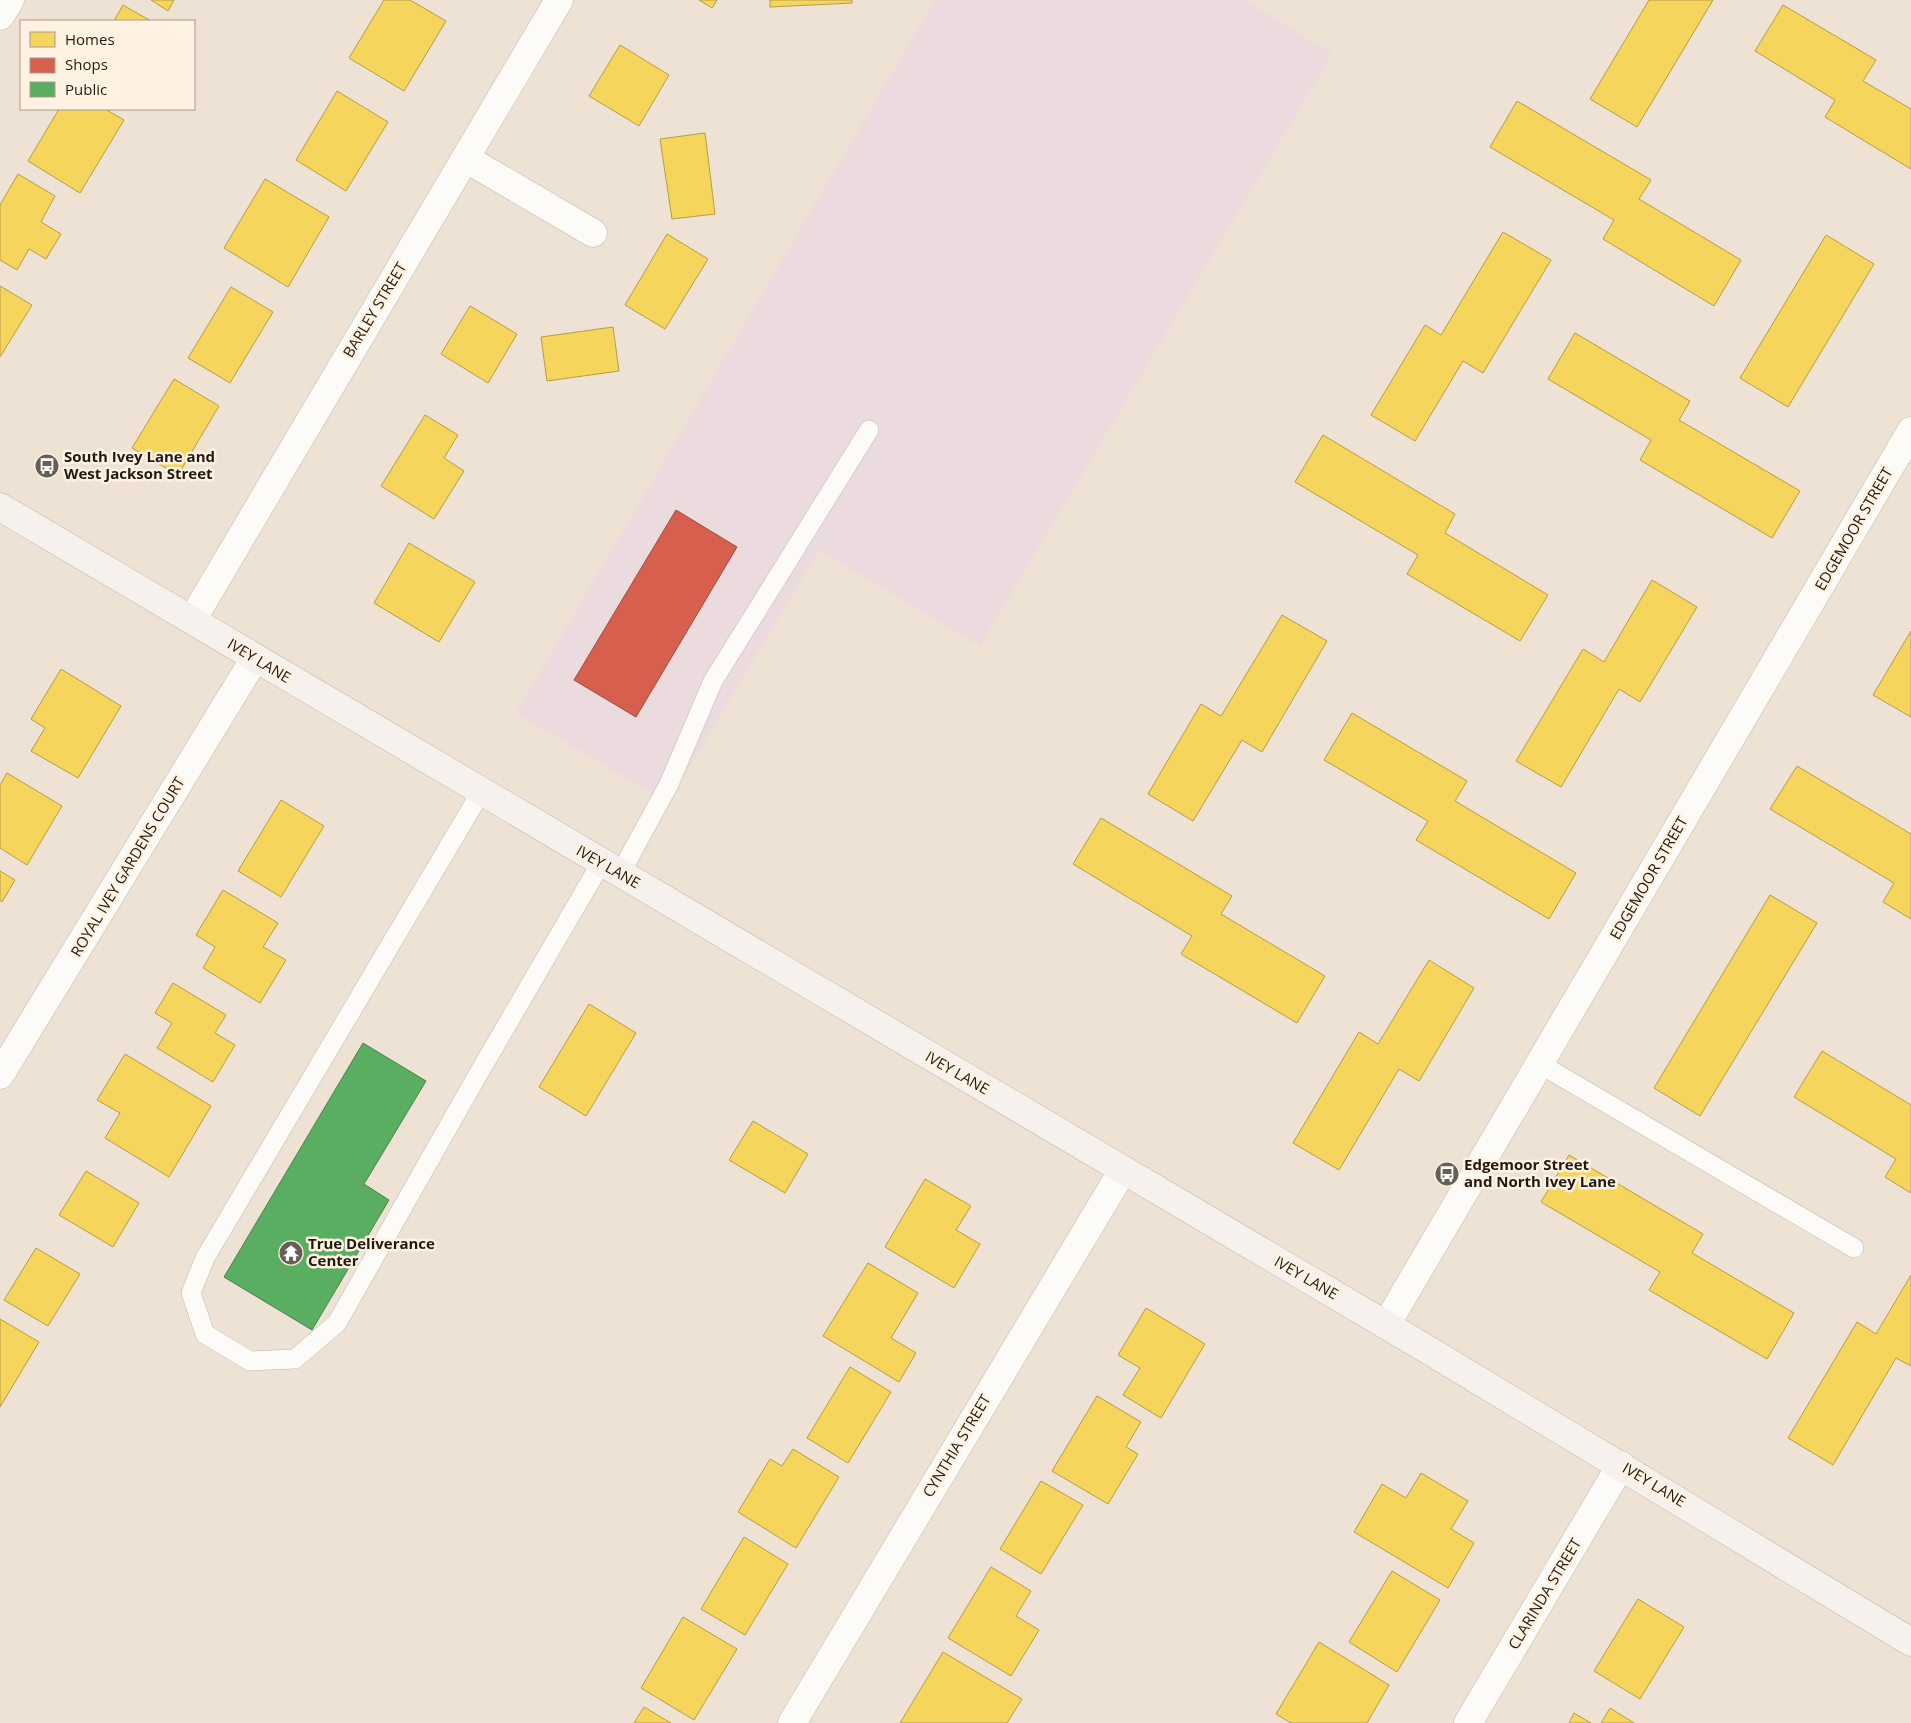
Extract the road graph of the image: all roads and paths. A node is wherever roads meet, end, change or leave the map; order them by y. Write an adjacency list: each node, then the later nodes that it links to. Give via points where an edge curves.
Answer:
1 (10, 0): 3 (street)
2 (559, 0): 4 (street, BARLEY STREET)
3 (0, 16)
4 (465, 158): 5 (street); 9 (street, BARLEY STREET)
5 (593, 233)
6 (869, 430): 12 (lane, via 713,681 668,784)
7 (1911, 431): 13 (street, EDGEMOOR STREET)
8 (0, 508): 9 (street, IVEY LANE)
9 (192, 620): 10 (street, IVEY LANE)
10 (255, 658): 11 (street, IVEY LANE); 14 (street, ROYAL IVEY GARDENS COURT)
11 (481, 792): 12 (street, IVEY LANE); 12 (lane, via 204,1258 191,1293 205,1334 250,1361 295,1360 337,1323 476,1078)
12 (611, 869): 15 (street, IVEY LANE)
13 (1540, 1064): 16 (lane); 17 (street, EDGEMOOR STREET)
14 (0, 1075)
15 (1123, 1170): 17 (street, IVEY LANE); 20 (street, CYNTHIA STREET)
16 (1854, 1248)
17 (1386, 1325): 18 (street, IVEY LANE)
18 (1621, 1465): 19 (street, IVEY LANE); 21 (street, CLARINDA STREET)
19 (1911, 1642)
20 (792, 1723)
21 (1468, 1723)

